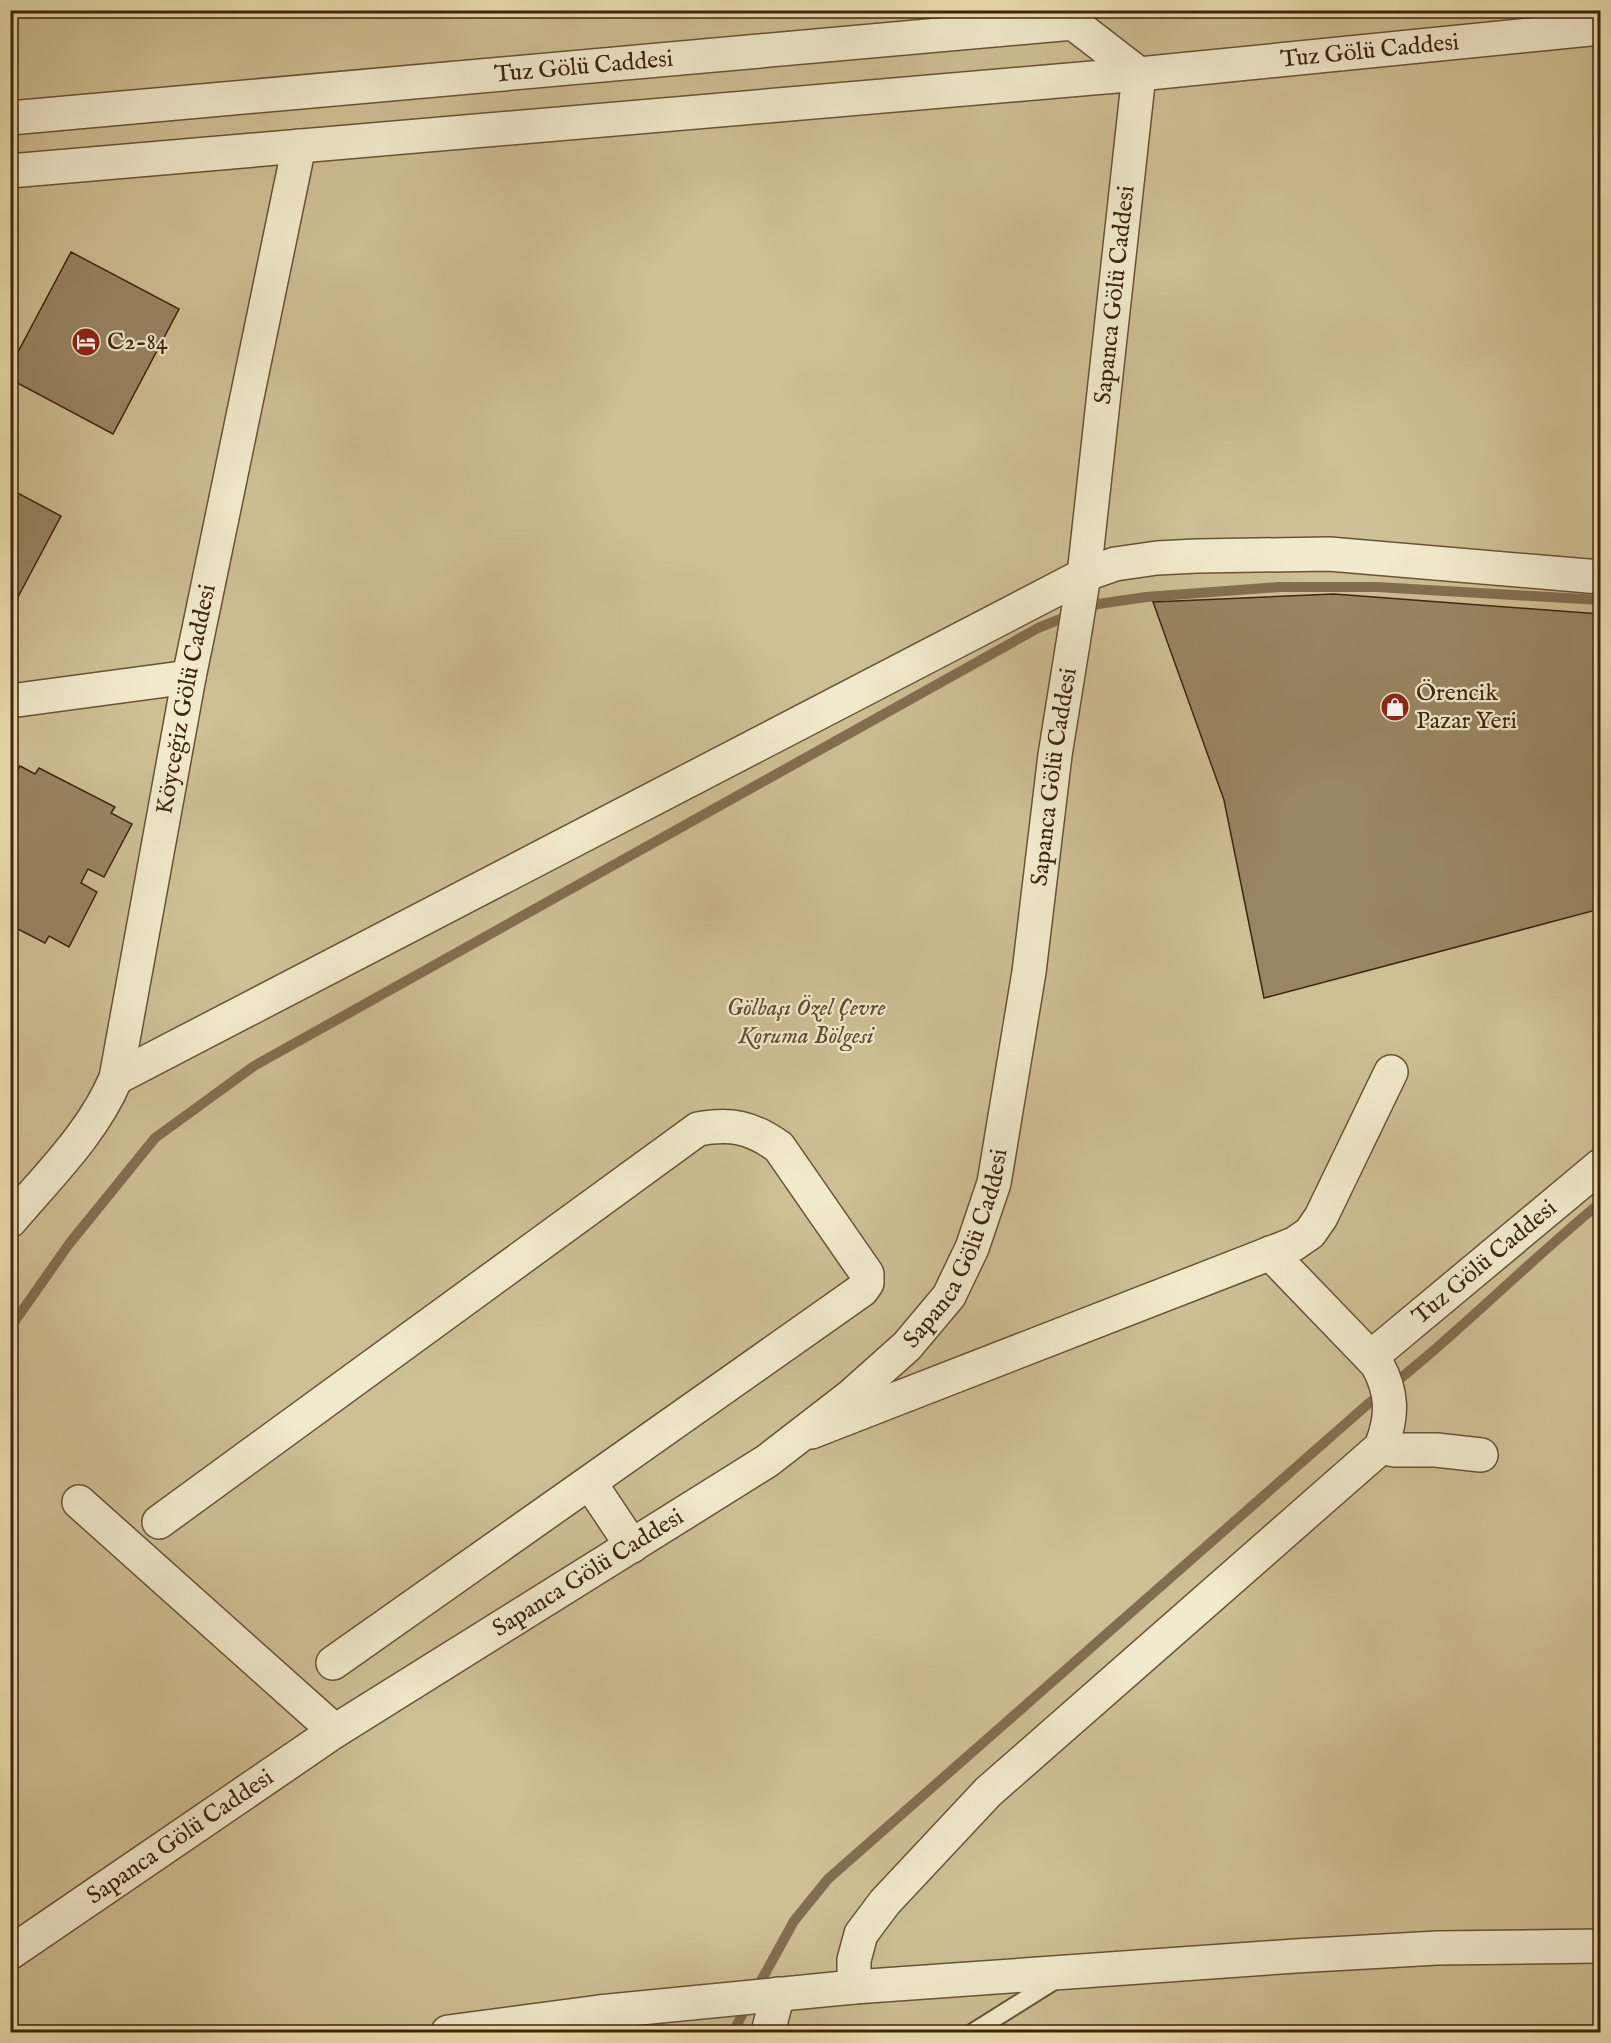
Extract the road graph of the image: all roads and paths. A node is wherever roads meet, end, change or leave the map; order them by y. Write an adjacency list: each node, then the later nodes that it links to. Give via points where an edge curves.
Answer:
1 (1600, 28): 2 (street, Tuz Gölü Caddesi)
2 (1139, 74): 3 (street, Tuz Gölü Caddesi, via 1073,23); 4 (street, Tuz Gölü Caddesi); 7 (street, Sapanca Gölü Caddesi)
3 (10, 118)
4 (299, 146): 5 (street, Tuz Gölü Caddesi); 8 (street, Köyceğiz Gölü Caddesi)
5 (10, 171)
6 (1600, 577): 7 (street, via 1329,554 1197,556 1115,564)
7 (1079, 601): 11 (street); 16 (street, Sapanca Gölü Caddesi, via 1055,755 1027,984 993,1184 972,1248 949,1296 907,1346 852,1396)
8 (189, 677): 9 (street); 11 (street, Köyceğiz Gölü Caddesi)
9 (10, 701)
10 (1391, 1072): 14 (street, via 1321,1217 1310,1233)
11 (116, 1078): 13 (street, Köyceğiz Gölü Caddesi, via 108,1098 81,1138)
12 (1600, 1166): 15 (street, Tuz Gölü Caddesi)
13 (10, 1221)
14 (1270, 1253): 15 (street); 16 (street)
15 (1377, 1366): 17 (street, via 1390,1410 1389,1428)
16 (799, 1436): 22 (street, Sapanca Gölü Caddesi, via 767,1461)
17 (1381, 1447): 18 (street); 28 (street, via 981,1799 885,1902 861,1934 854,1959)
18 (1481, 1455)
19 (590, 1483): 21 (street, via 855,1297 867,1283 861,1264 779,1146 763,1136 740,1127 698,1129); 22 (street); 23 (street)
20 (79, 1502): 24 (street)
21 (159, 1522)
22 (632, 1546): 24 (street, Sapanca Gölü Caddesi)
23 (333, 1664)
24 (335, 1731): 26 (street, Sapanca Gölü Caddesi)
25 (1600, 1946): 27 (street, via 1437,1948)
26 (10, 1953)
27 (1070, 1972): 28 (street); 33 (lane)
28 (854, 1987): 29 (street)
29 (778, 1994): 30 (street); 32 (street)
30 (594, 2022): 31 (street)
31 (448, 2032)
32 (768, 2032)
33 (973, 2032)

